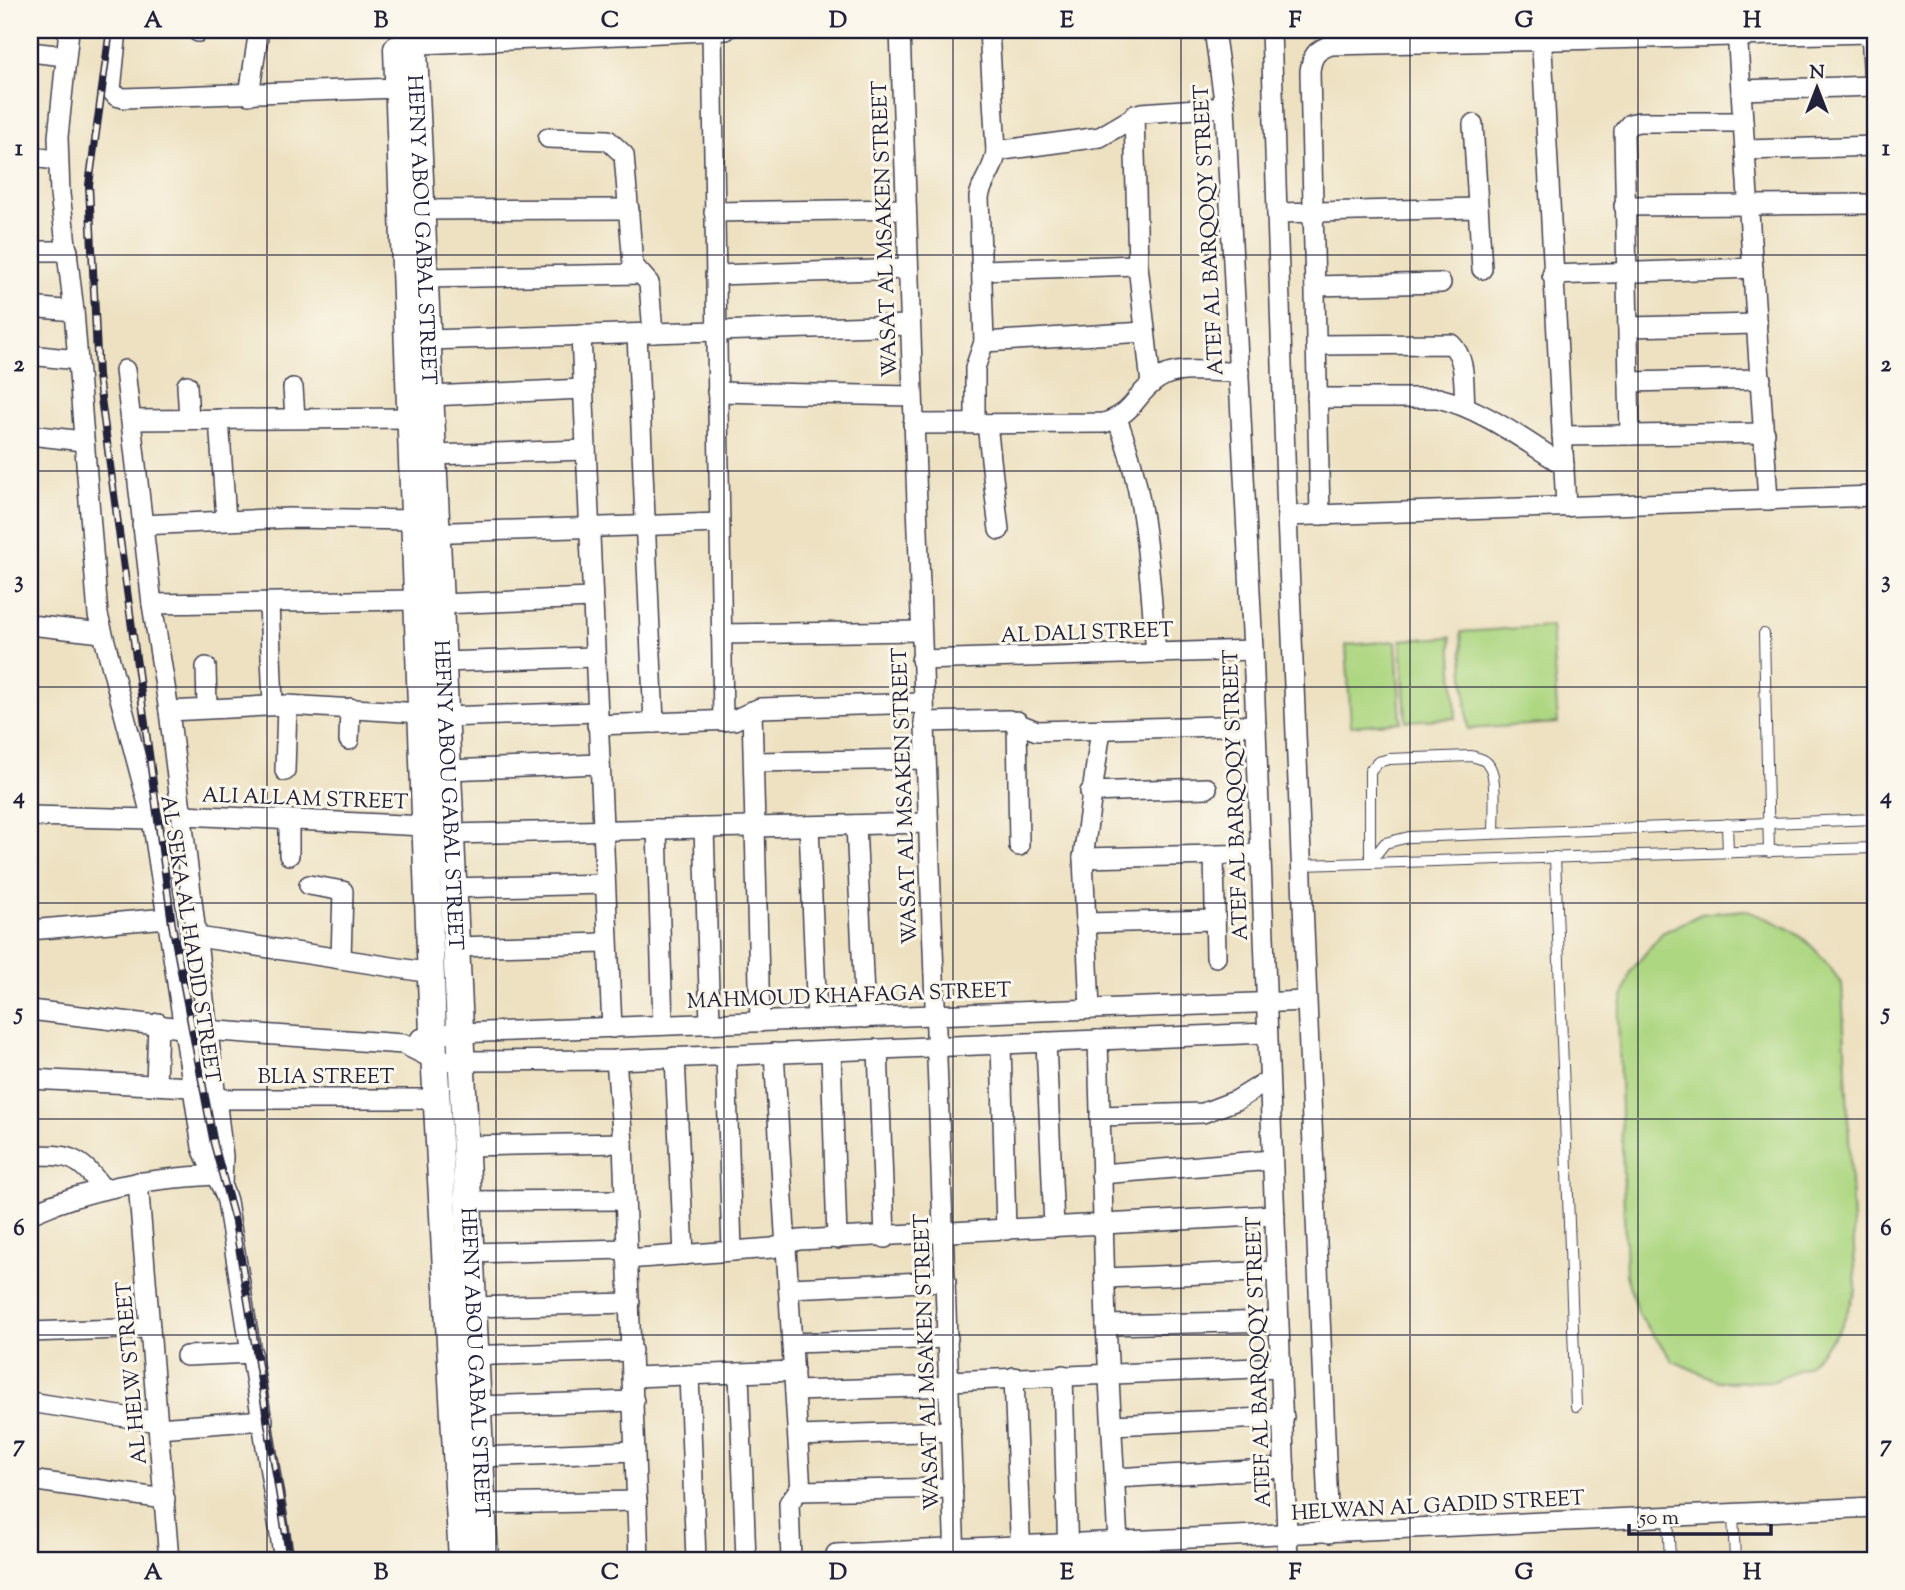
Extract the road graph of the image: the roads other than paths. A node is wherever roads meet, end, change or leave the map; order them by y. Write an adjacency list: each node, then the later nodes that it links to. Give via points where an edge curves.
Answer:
1 (69, 30): 15 (street, AL SEKA AL HADID STREET)
2 (117, 30): 19 (street, via 111,82 116,96)
3 (259, 30): 19 (street)
4 (712, 30): 5 (street); 13 (street); 37 (street)
5 (726, 30)
6 (900, 30): 35 (street, WASAT AL MSAKEN STREET)
7 (989, 30): 27 (street)
8 (1214, 30): 20 (street, ATEF AL BARQOQY STREET)
9 (1271, 30): 38 (street)
10 (1871, 32): 11 (street); 16 (street)
11 (1737, 33): 12 (street); 18 (street)
12 (1542, 35): 39 (street, via 1319,49 1311,59 1310,71); 50 (street)
13 (405, 37): 17 (street, HEFNY ABOU GABAL STREET); 36 (street, HEFNY ABOU GABAL STREET)
14 (30, 52): 15 (street)
15 (65, 56): 29 (street, AL SEKA AL HADID STREET)
16 (1875, 86): 18 (street)
17 (397, 88): 19 (street); 36 (street, HEFNY ABOU GABAL STREET)
18 (1741, 90): 22 (street)
19 (249, 95)
20 (1225, 107): 21 (street); 69 (street, ATEF AL BARQOQY STREET)
21 (1134, 115): 27 (street, via 1100,137); 42 (street)
22 (1743, 122): 26 (street); 32 (street, via 1630,124 1622,141)
23 (1474, 124): 33 (street)
24 (548, 138): 34 (street, via 597,138 618,146 626,166)
25 (1875, 146): 26 (street)
26 (1745, 150): 30 (street)
27 (996, 151): 46 (street, via 979,197)
28 (30, 157): 29 (street)
29 (58, 160): 41 (street, AL SEKA AL HADID STREET)
30 (1750, 204): 31 (street); 32 (street); 43 (street)
31 (1875, 204)
32 (1624, 205): 47 (street)
33 (1478, 208): 39 (street); 45 (street)
34 (629, 209): 36 (street); 48 (street, via 633,265)
35 (906, 209): 37 (street); 44 (street, WASAT AL MSAKEN STREET)
36 (411, 210): 51 (street, HEFNY ABOU GABAL STREET); 82 (street, HEFNY ABOU GABAL STREET)
37 (714, 212): 49 (street)
38 (1277, 213): 39 (street); 101 (street)
39 (1312, 213): 53 (street)
40 (30, 251): 41 (street)
41 (68, 251): 55 (street, AL SEKA AL HADID STREET)
42 (1138, 265): 46 (street); 60 (street)
43 (1753, 268): 47 (street); 56 (street)
44 (908, 269): 49 (street); 57 (street, WASAT AL MSAKEN STREET)
45 (1482, 269)
46 (982, 270): 64 (street)
47 (1624, 272): 50 (street); 58 (street)
48 (641, 274): 51 (street); 61 (street, via 651,290)
49 (715, 275): 59 (street)
50 (1552, 275): 92 (street)
51 (424, 278): 63 (street, HEFNY ABOU GABAL STREET)
52 (1441, 283): 53 (street)
53 (1315, 286): 65 (street)
54 (30, 307): 55 (street)
55 (74, 312): 67 (street, AL SEKA AL HADID STREET)
56 (1757, 324): 58 (street); 70 (street)
57 (910, 325): 59 (street); 78 (street, WASAT AL MSAKEN STREET)
58 (1628, 327): 71 (street)
59 (716, 331): 61 (street); 76 (street)
60 (1144, 331): 64 (street); 72 (street)
61 (645, 333): 62 (street); 105 (street)
62 (581, 335): 63 (street); 75 (street)
63 (428, 340): 77 (street, HEFNY ABOU GABAL STREET)
64 (984, 342): 88 (street, via 975,368)
65 (1316, 345): 79 (street); 80 (street, via 1451,344 1462,361)
66 (30, 355): 67 (street)
67 (77, 359): 93 (street, AL SEKA AL HADID STREET)
68 (125, 370): 86 (street, AL SEKA AL HADID STREET)
69 (1239, 372): 72 (street, via 1168,374); 118 (street, ATEF AL BARQOQY STREET)
70 (1761, 379): 71 (street); 89 (street)
71 (1629, 382): 91 (street)
72 (1151, 384): 85 (street)
73 (187, 385): 83 (street)
74 (293, 388): 81 (street)
75 (583, 389): 77 (street); 94 (street)
76 (717, 391): 78 (street); 103 (street)
77 (430, 396): 95 (street, HEFNY ABOU GABAL STREET)
78 (912, 396): 87 (street, WASAT AL MSAKEN STREET)
79 (1317, 398): 80 (street, via 1438,398); 100 (street)
80 (1465, 406): 96 (street)
81 (295, 417): 82 (street); 84 (street)
82 (409, 418): 107 (street, HEFNY ABOU GABAL STREET)
83 (189, 419): 84 (street); 86 (street)
84 (219, 419): 102 (street)
85 (1117, 419): 88 (street, via 1090,425); 119 (street, via 1145,515)
86 (131, 421): 104 (street, AL SEKA AL HADID STREET)
87 (914, 424): 88 (street); 114 (street, WASAT AL MSAKEN STREET)
88 (981, 424): 108 (street)
89 (1765, 433): 91 (street); 98 (street)
90 (30, 435): 93 (street)
91 (1630, 435): 92 (street)
92 (1562, 436): 96 (street)
93 (83, 441): 115 (street, AL SEKA AL HADID STREET)
94 (586, 450): 95 (street); 106 (street)
95 (433, 455): 107 (street, HEFNY ABOU GABAL STREET)
96 (1564, 465): 99 (street)
97 (1875, 496): 98 (street)
98 (1768, 500): 99 (street)
99 (1566, 507): 100 (street)
100 (1320, 515): 101 (street)
101 (1287, 516): 171 (street)
102 (226, 520): 104 (street); 107 (street)
103 (719, 523): 105 (street); 116 (street)
104 (142, 525): 112 (street, AL SEKA AL HADID STREET)
105 (646, 525): 106 (street); 134 (street)
106 (589, 527): 107 (street); 109 (street)
107 (421, 529): 110 (street, HEFNY ABOU GABAL STREET)
108 (999, 530)
109 (592, 598): 110 (street); 120 (street)
110 (428, 602): 111 (street); 122 (street, HEFNY ABOU GABAL STREET); 130 (street, HEFNY ABOU GABAL STREET)
111 (269, 603): 112 (street); 124 (street)
112 (152, 604): 128 (street, AL SEKA AL HADID STREET)
113 (30, 625): 115 (street)
114 (921, 631): 116 (street); 121 (street, WASAT AL MSAKEN STREET)
115 (102, 633): 147 (street, AL SEKA AL HADID STREET)
116 (721, 634): 132 (street)
117 (1764, 634): 150 (lane)
118 (1253, 650): 119 (street, AL DALI STREET); 135 (street, ATEF AL BARQOQY STREET)
119 (1156, 653): 121 (street, AL DALI STREET)
120 (594, 657): 122 (street); 131 (street)
121 (921, 660): 129 (street, WASAT AL MSAKEN STREET)
122 (442, 662): 130 (street, HEFNY ABOU GABAL STREET)
123 (206, 667): 125 (street)
124 (280, 705): 125 (street); 126 (street); 142 (street)
125 (207, 707): 128 (street)
126 (350, 708): 130 (street); 137 (street)
127 (752, 710): 129 (street); 132 (street, via 741,718); 139 (street)
128 (169, 711): 145 (street, AL SEKA AL HADID STREET)
129 (923, 713): 133 (street); 138 (street, WASAT AL MSAKEN STREET)
130 (433, 715): 131 (street); 141 (street, HEFNY ABOU GABAL STREET); 158 (street, HEFNY ABOU GABAL STREET)
131 (597, 719): 134 (street); 140 (street)
132 (723, 721): 134 (street)
133 (1017, 721): 136 (street, via 1037,731); 161 (street)
134 (654, 723)
135 (1256, 725): 136 (street); 167 (street, ATEF AL BARQOQY STREET)
136 (1101, 729): 144 (street)
137 (349, 740)
138 (925, 759): 139 (street); 151 (street, WASAT AL MSAKEN STREET)
139 (754, 762): 155 (street)
140 (599, 764): 141 (street); 159 (street)
141 (447, 770): 158 (street, HEFNY ABOU GABAL STREET)
142 (285, 771)
143 (1207, 788): 144 (street)
144 (1090, 792): 169 (street)
145 (183, 815): 149 (street, ALI ALLAM STREET); 179 (street, AL SEKA AL HADID STREET)
146 (30, 816): 147 (street)
147 (152, 819): 175 (street, AL SEKA AL HADID STREET)
148 (1875, 819): 150 (lane)
149 (289, 820): 158 (street, ALI ALLAM STREET); 165 (street)
150 (1769, 822): 152 (lane); 163 (lane)
151 (928, 823): 153 (street, ALI ALLAM STREET); 189 (street, WASAT AL MSAKEN STREET)
152 (1727, 824): 160 (lane); 164 (lane)
153 (856, 825): 154 (street, ALI ALLAM STREET); 190 (street)
154 (809, 826): 155 (street, ALI ALLAM STREET); 191 (street)
155 (755, 827): 156 (street, ALI ALLAM STREET); 192 (street)
156 (704, 828): 157 (street, ALI ALLAM STREET); 194 (street)
157 (657, 829): 159 (street, ALI ALLAM STREET); 196 (street)
158 (438, 830): 159 (street, ALI ALLAM STREET); 174 (street, HEFNY ABOU GABAL STREET); 184 (street, HEFNY ABOU GABAL STREET)
159 (602, 831): 172 (street)
160 (1494, 833): 170 (lane, via 1396,838); 170 (lane, via 1492,779 1490,767 1482,759 1389,759 1370,771)
161 (1019, 846)
162 (1875, 848): 163 (lane)
163 (1769, 852): 164 (lane)
164 (1728, 853): 168 (lane)
165 (289, 855)
166 (1214, 855): 167 (street); 169 (street); 176 (street)
167 (1261, 855): 186 (street, ATEF AL BARQOQY STREET)
168 (1555, 857): 170 (lane); 269 (lane)
169 (1083, 858): 177 (street)
170 (1370, 862): 171 (lane)
171 (1301, 864): 185 (street)
172 (604, 884): 174 (street); 180 (street)
173 (309, 885): 183 (street, via 343,891)
174 (452, 888): 181 (street, HEFNY ABOU GABAL STREET)
175 (167, 918): 178 (street); 195 (street, AL SEKA AL HADID STREET)
176 (1215, 920): 177 (street); 182 (street)
177 (1085, 923): 187 (street)
178 (30, 930)
179 (198, 937): 183 (street); 198 (street, AL SEKA AL HADID STREET)
180 (606, 943): 181 (street); 197 (street)
181 (455, 947): 204 (street, HEFNY ABOU GABAL STREET)
182 (1216, 957)
183 (341, 958): 184 (street)
184 (431, 973): 204 (street, HEFNY ABOU GABAL STREET)
185 (1306, 1001): 186 (street, MAHMOUD KHAFAGA STREET); 289 (street)
186 (1266, 1002): 187 (street, MAHMOUD KHAFAGA STREET); 199 (street, ATEF AL BARQOQY STREET)
187 (1090, 1009): 189 (street, MAHMOUD KHAFAGA STREET)
188 (30, 1010): 193 (street)
189 (934, 1015): 190 (street, MAHMOUD KHAFAGA STREET); 203 (street, WASAT AL MSAKEN STREET)
190 (865, 1018): 191 (street, MAHMOUD KHAFAGA STREET)
191 (817, 1019): 192 (street, MAHMOUD KHAFAGA STREET)
192 (760, 1022): 194 (street, MAHMOUD KHAFAGA STREET)
193 (158, 1023): 195 (street); 213 (street)
194 (710, 1024): 196 (street, MAHMOUD KHAFAGA STREET)
195 (183, 1026): 198 (street); 214 (street, AL SEKA AL HADID STREET)
196 (663, 1026): 197 (street, MAHMOUD KHAFAGA STREET)
197 (612, 1028): 204 (street, MAHMOUD KHAFAGA STREET)
198 (208, 1030): 204 (street); 215 (street, AL SEKA AL HADID STREET)
199 (1267, 1033): 200 (street); 212 (street, ATEF AL BARQOQY STREET)
200 (1098, 1040): 201 (street); 217 (street)
201 (1046, 1042): 202 (street); 231 (street)
202 (1001, 1044): 203 (street); 232 (street)
203 (935, 1046): 205 (street); 233 (street, WASAT AL MSAKEN STREET)
204 (447, 1047): 210 (street); 216 (street, HEFNY ABOU GABAL STREET); 219 (street, HEFNY ABOU GABAL STREET)
205 (878, 1049): 206 (street); 234 (street)
206 (831, 1051): 207 (street); 235 (street)
207 (774, 1053): 208 (street); 236 (street)
208 (726, 1055): 209 (street); 237 (street)
209 (675, 1058): 210 (street); 240 (street)
210 (617, 1060): 218 (street)
211 (30, 1079): 213 (street)
212 (1269, 1080): 217 (street, via 1237,1100 1203,1113); 221 (street, ATEF AL BARQOQY STREET)
213 (156, 1086): 214 (street)
214 (192, 1087): 223 (street, AL SEKA AL HADID STREET, via 202,1147)
215 (216, 1099): 216 (street, BLIA STREET); 223 (street, AL SEKA AL HADID STREET, via 223,1156)
216 (437, 1099): 256 (street, HEFNY ABOU GABAL STREET)
217 (1100, 1116): 222 (street)
218 (623, 1143): 219 (street); 226 (street)
219 (464, 1146): 227 (street, HEFNY ABOU GABAL STREET)
220 (30, 1155): 225 (street, via 74,1157)
221 (1272, 1160): 222 (street); 229 (street, ATEF AL BARQOQY STREET)
222 (1101, 1174): 230 (street)
223 (218, 1180): 224 (street); 254 (street, AL SEKA AL HADID STREET)
224 (138, 1182): 225 (street); 249 (street, AL HELW STREET)
225 (102, 1188): 228 (street)
226 (625, 1200): 227 (street); 239 (street)
227 (467, 1201): 238 (street, HEFNY ABOU GABAL STREET)
228 (30, 1214)
229 (1275, 1215): 230 (street); 241 (street, ATEF AL BARQOQY STREET)
230 (1102, 1224): 231 (street); 242 (street)
231 (1054, 1227): 232 (street)
232 (1006, 1230): 233 (street)
233 (945, 1233): 234 (street); 243 (street, WASAT AL MSAKEN STREET)
234 (885, 1238): 235 (street)
235 (837, 1239): 236 (street)
236 (786, 1244): 237 (street); 244 (street)
237 (732, 1251): 240 (street)
238 (470, 1253): 239 (street); 246 (street, HEFNY ABOU GABAL STREET)
239 (627, 1254): 240 (street); 245 (street)
240 (684, 1255)
241 (1277, 1271): 242 (street); 247 (street, ATEF AL BARQOQY STREET)
242 (1105, 1278): 248 (street)
243 (946, 1281): 244 (street); 251 (street, WASAT AL MSAKEN STREET)
244 (790, 1289): 252 (street)
245 (630, 1303): 246 (street); 253 (street)
246 (473, 1307): 256 (street, HEFNY ABOU GABAL STREET)
247 (1278, 1321): 248 (street); 257 (street, ATEF AL BARQOQY STREET)
248 (1106, 1325): 259 (street)
249 (150, 1328): 250 (street); 272 (street, AL HELW STREET)
250 (30, 1332)
251 (948, 1338): 252 (street); 265 (street, WASAT AL MSAKEN STREET)
252 (792, 1342): 264 (street)
253 (632, 1351): 256 (street); 262 (street)
254 (252, 1353): 255 (street); 271 (street, AL SEKA AL HADID STREET)
255 (186, 1356)
256 (463, 1356): 268 (street, HEFNY ABOU GABAL STREET); 298 (street, HEFNY ABOU GABAL STREET)
257 (1281, 1367): 259 (street); 270 (street, ATEF AL BARQOQY STREET)
258 (739, 1373): 260 (street); 264 (street); 302 (street)
259 (1109, 1373): 261 (street); 273 (street)
260 (689, 1375): 262 (street); 301 (street)
261 (1063, 1375): 263 (street); 292 (street)
262 (633, 1377): 266 (street)
263 (1014, 1377): 265 (street); 293 (street)
264 (795, 1381): 265 (street); 275 (street)
265 (949, 1383): 274 (street, WASAT AL MSAKEN STREET)
266 (634, 1401): 268 (street); 276 (street)
267 (30, 1402): 272 (street)
268 (477, 1406): 277 (street, HEFNY ABOU GABAL STREET)
269 (1576, 1406)
270 (1284, 1417): 273 (street); 278 (street, ATEF AL BARQOQY STREET)
271 (262, 1420): 272 (street); 297 (street, AL SEKA AL HADID STREET)
272 (158, 1425): 283 (street, AL HELW STREET)
273 (1112, 1425): 279 (street)
274 (951, 1431): 275 (street); 281 (street, WASAT AL MSAKEN STREET)
275 (798, 1436): 282 (street)
276 (635, 1451): 277 (street); 284 (street)
277 (480, 1457): 285 (street, HEFNY ABOU GABAL STREET)
278 (1285, 1468): 279 (street); 290 (street, ATEF AL BARQOQY STREET)
279 (1115, 1478): 291 (street)
280 (30, 1480): 283 (street)
281 (953, 1488): 282 (street); 295 (street, WASAT AL MSAKEN STREET)
282 (802, 1491): 303 (street, via 793,1494 789,1503)
283 (165, 1499): 296 (street, AL HELW STREET)
284 (637, 1501): 285 (street); 300 (street)
285 (482, 1504): 299 (street, HEFNY ABOU GABAL STREET)
286 (1875, 1507): 287 (street, HELWAN AL GADID STREET)
287 (1733, 1514): 288 (street, HELWAN AL GADID STREET); 306 (lane)
288 (1668, 1517): 289 (street, HELWAN AL GADID STREET); 305 (lane)
289 (1329, 1533): 290 (street, HELWAN AL GADID STREET)
290 (1288, 1535): 291 (street, HELWAN AL GADID STREET); 304 (street, ATEF AL BARQOQY STREET)
291 (1118, 1551): 292 (street, HELWAN AL GADID STREET)
292 (1068, 1552): 293 (street, HELWAN AL GADID STREET)
293 (1021, 1553): 295 (street, HELWAN AL GADID STREET)
294 (836, 1554): 295 (street, HELWAN AL GADID STREET)
295 (955, 1555)
296 (169, 1560)
297 (284, 1560)
298 (462, 1560)
299 (485, 1560)
300 (639, 1560)
301 (696, 1560)
302 (746, 1560)
303 (791, 1560)
304 (1289, 1560)
305 (1670, 1560)
306 (1735, 1560)

